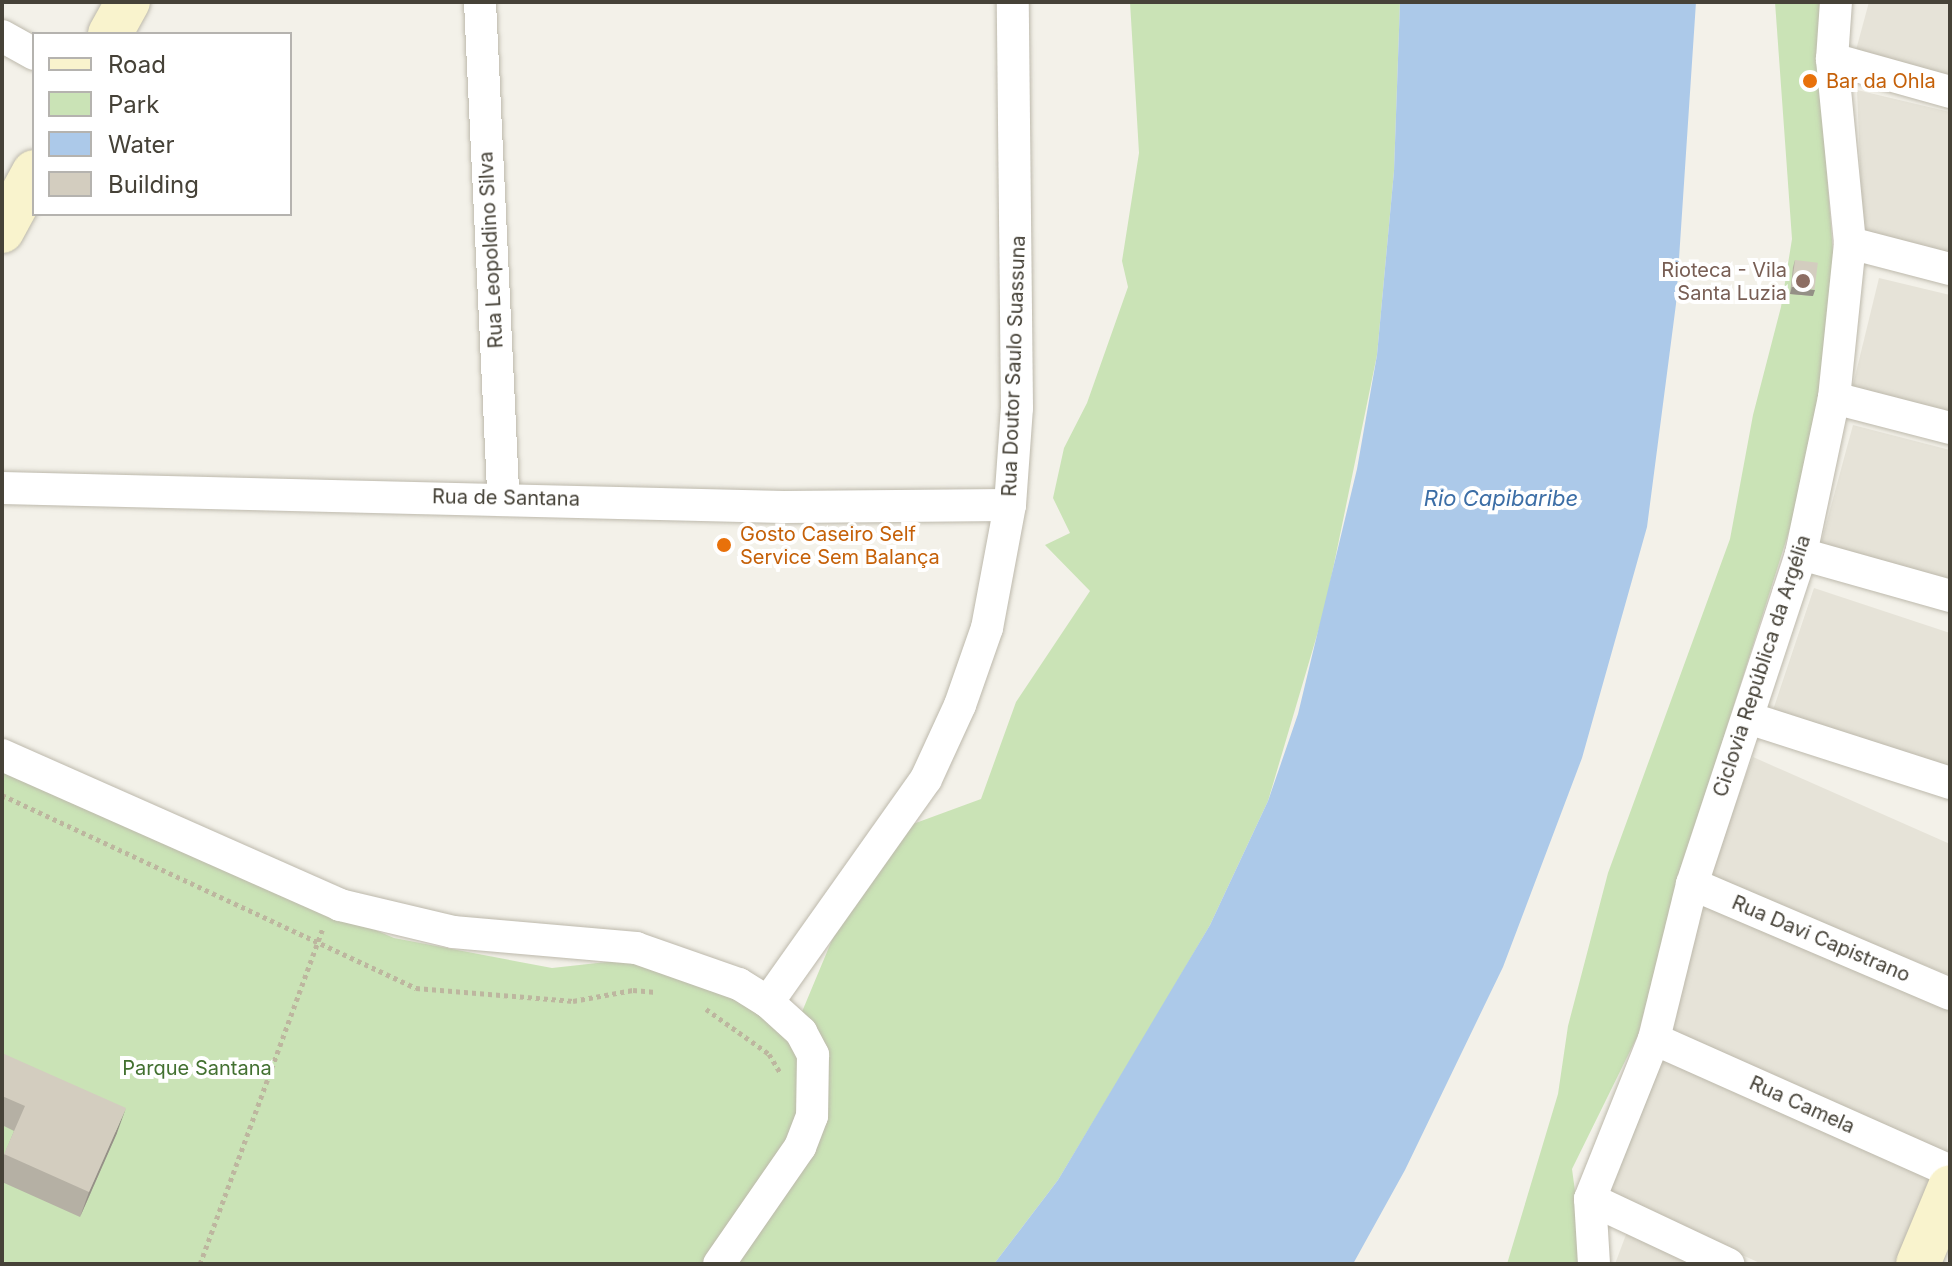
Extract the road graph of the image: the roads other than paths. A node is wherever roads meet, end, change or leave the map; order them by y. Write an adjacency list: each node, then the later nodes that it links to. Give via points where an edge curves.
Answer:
1 (128, 2): 5 (street)
2 (480, 2): 17 (street, Rua Leopoldino Silva)
3 (1013, 2): 18 (street, Rua Doutor Saulo Suassuna, via 1019,256)
4 (1836, 2): 8 (street, Ciclovia República da Argélia)
5 (111, 32)
6 (2, 36): 7 (street)
7 (32, 53)
8 (1832, 59): 9 (street); 12 (street, Ciclovia República da Argélia)
9 (1950, 92)
10 (32, 176): 11 (street)
11 (2, 231)
12 (1850, 243): 13 (street); 14 (street, Ciclovia República da Argélia)
13 (1950, 269)
14 (1834, 398): 15 (street); 19 (street, Ciclovia República da Argélia)
15 (1950, 428)
16 (2, 488): 17 (street, Rua de Santana)
17 (503, 498): 18 (street, Rua de Santana, via 784,507)
18 (1010, 505): 26 (street, Rua Doutor Saulo Suassuna, via 987,628 926,779)
19 (1801, 554): 20 (street); 21 (street, Ciclovia República da Argélia)
20 (1950, 596)
21 (1748, 718): 23 (street); 24 (street, Ciclovia República da Argélia)
22 (2, 755): 26 (street, via 340,905 453,932 636,948 739,984)
23 (1950, 783)
24 (1692, 884): 25 (street, Rua Davi Capistrano); 27 (street, Ciclovia República da Argélia)
25 (1950, 994)
26 (768, 1002): 31 (street, via 801,1032 813,1055 812,1116 800,1147)
27 (1654, 1039): 28 (street, Rua Camela); 30 (street, Ciclovia República da Argélia)
28 (1950, 1171)
29 (1950, 1187): 34 (street)
30 (1590, 1199): 32 (street, Ciclovia República da Argélia); 33 (street)
31 (719, 1264)
32 (1594, 1264)
33 (1728, 1264)
34 (1918, 1264)

